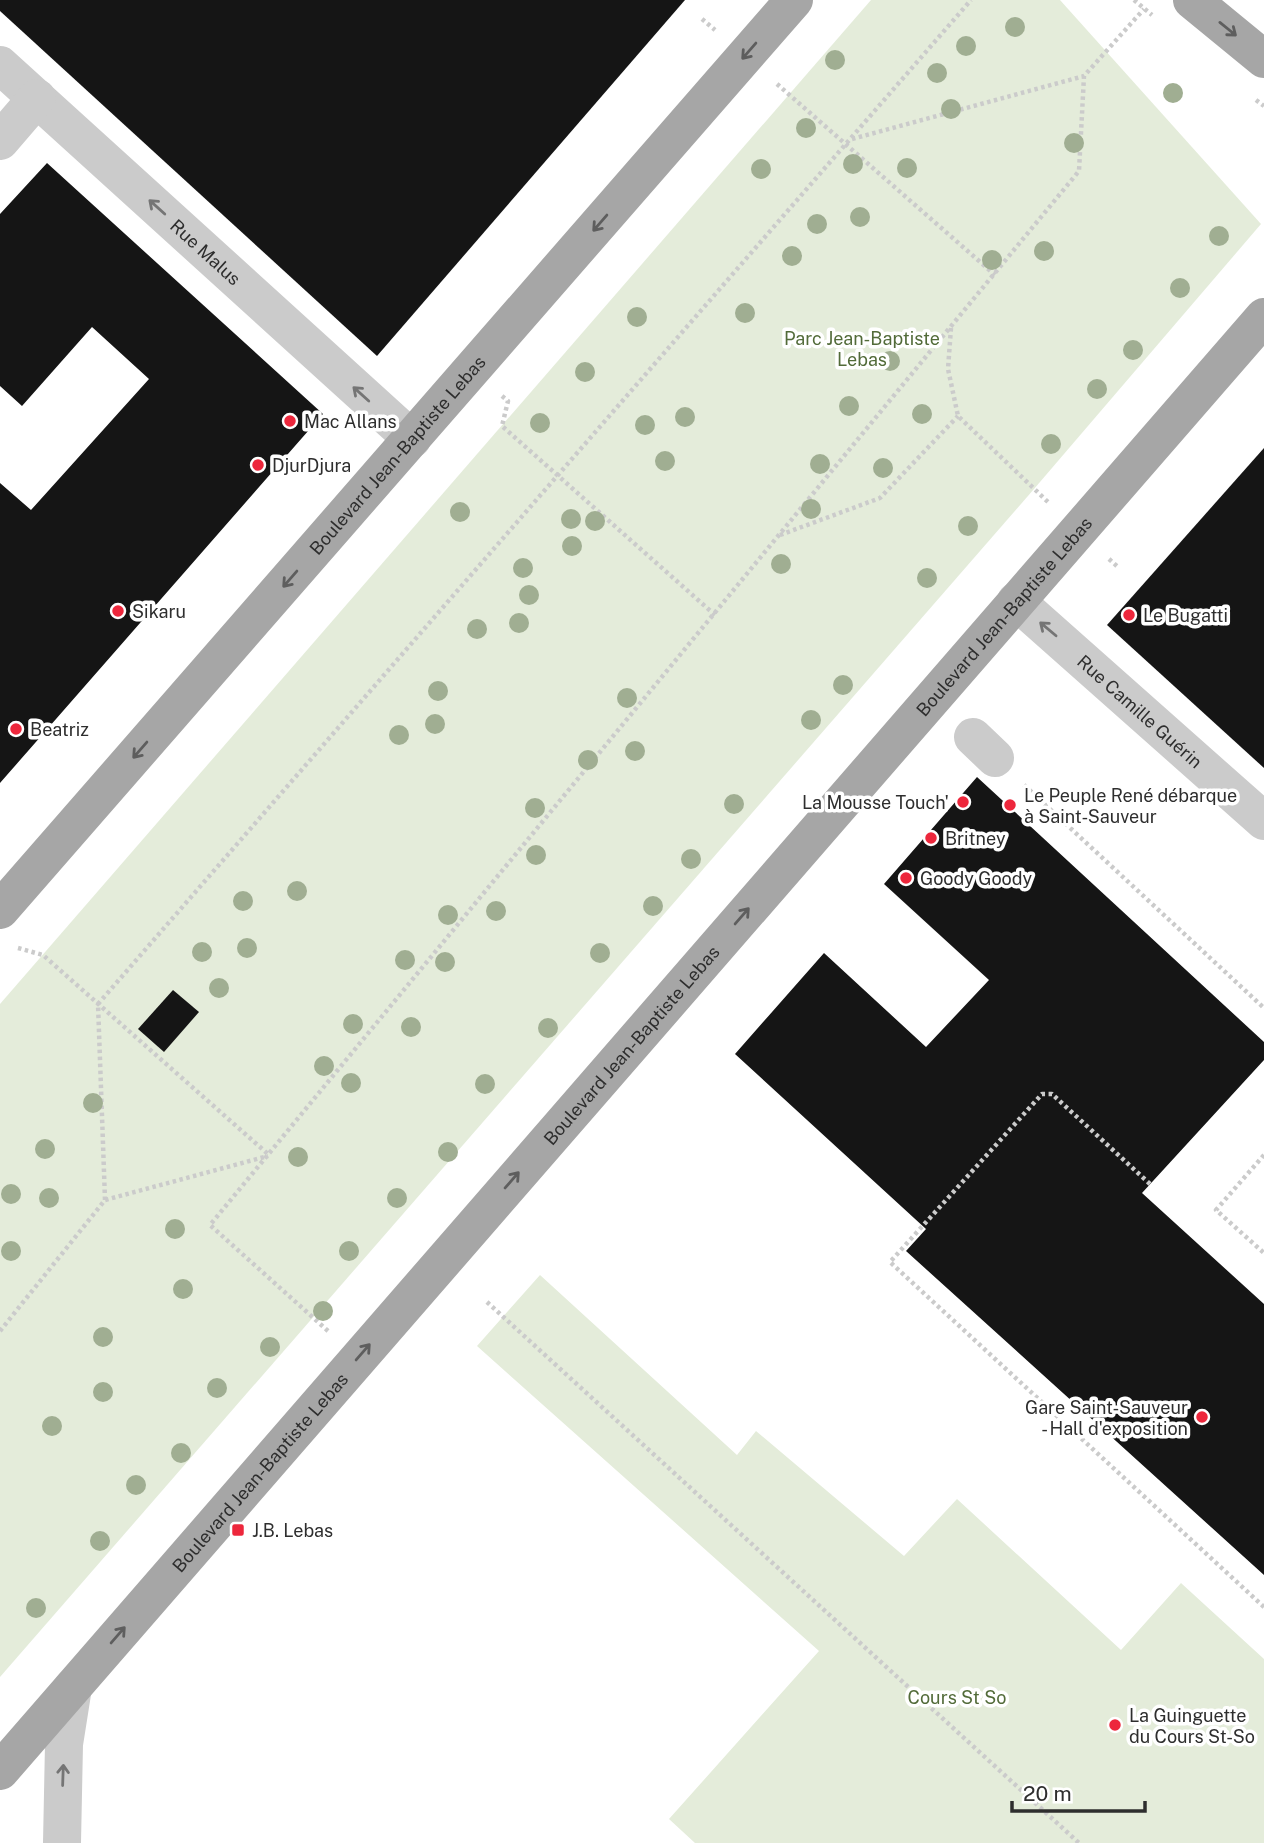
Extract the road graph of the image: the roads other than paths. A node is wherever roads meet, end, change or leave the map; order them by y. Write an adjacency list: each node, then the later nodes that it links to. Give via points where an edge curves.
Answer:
1 (794, 0): 8 (main road, Boulevard Jean-Baptiste Lebas, one-way to 8)
2 (1192, 0): 3 (main road, one-way to 3)
3 (1264, 59)
4 (0, 65): 5 (street, Rue Malus)
5 (37, 98): 6 (street); 8 (street, Rue Malus, one-way to 5)
6 (0, 141)
7 (1264, 317): 9 (main road, Boulevard Jean-Baptiste Lebas)
8 (412, 439): 11 (main road, Boulevard Jean-Baptiste Lebas, one-way to 11)
9 (1016, 601): 10 (street, Rue Camille Guérin, one-way to 9); 12 (main road, Boulevard Jean-Baptiste Lebas, one-way to 9)
10 (1264, 821)
11 (3, 901)
12 (73, 1687): 13 (main road, Boulevard Jean-Baptiste Lebas); 14 (street, one-way to 12, via 64,1744)
13 (0, 1771)
14 (62, 1843)

